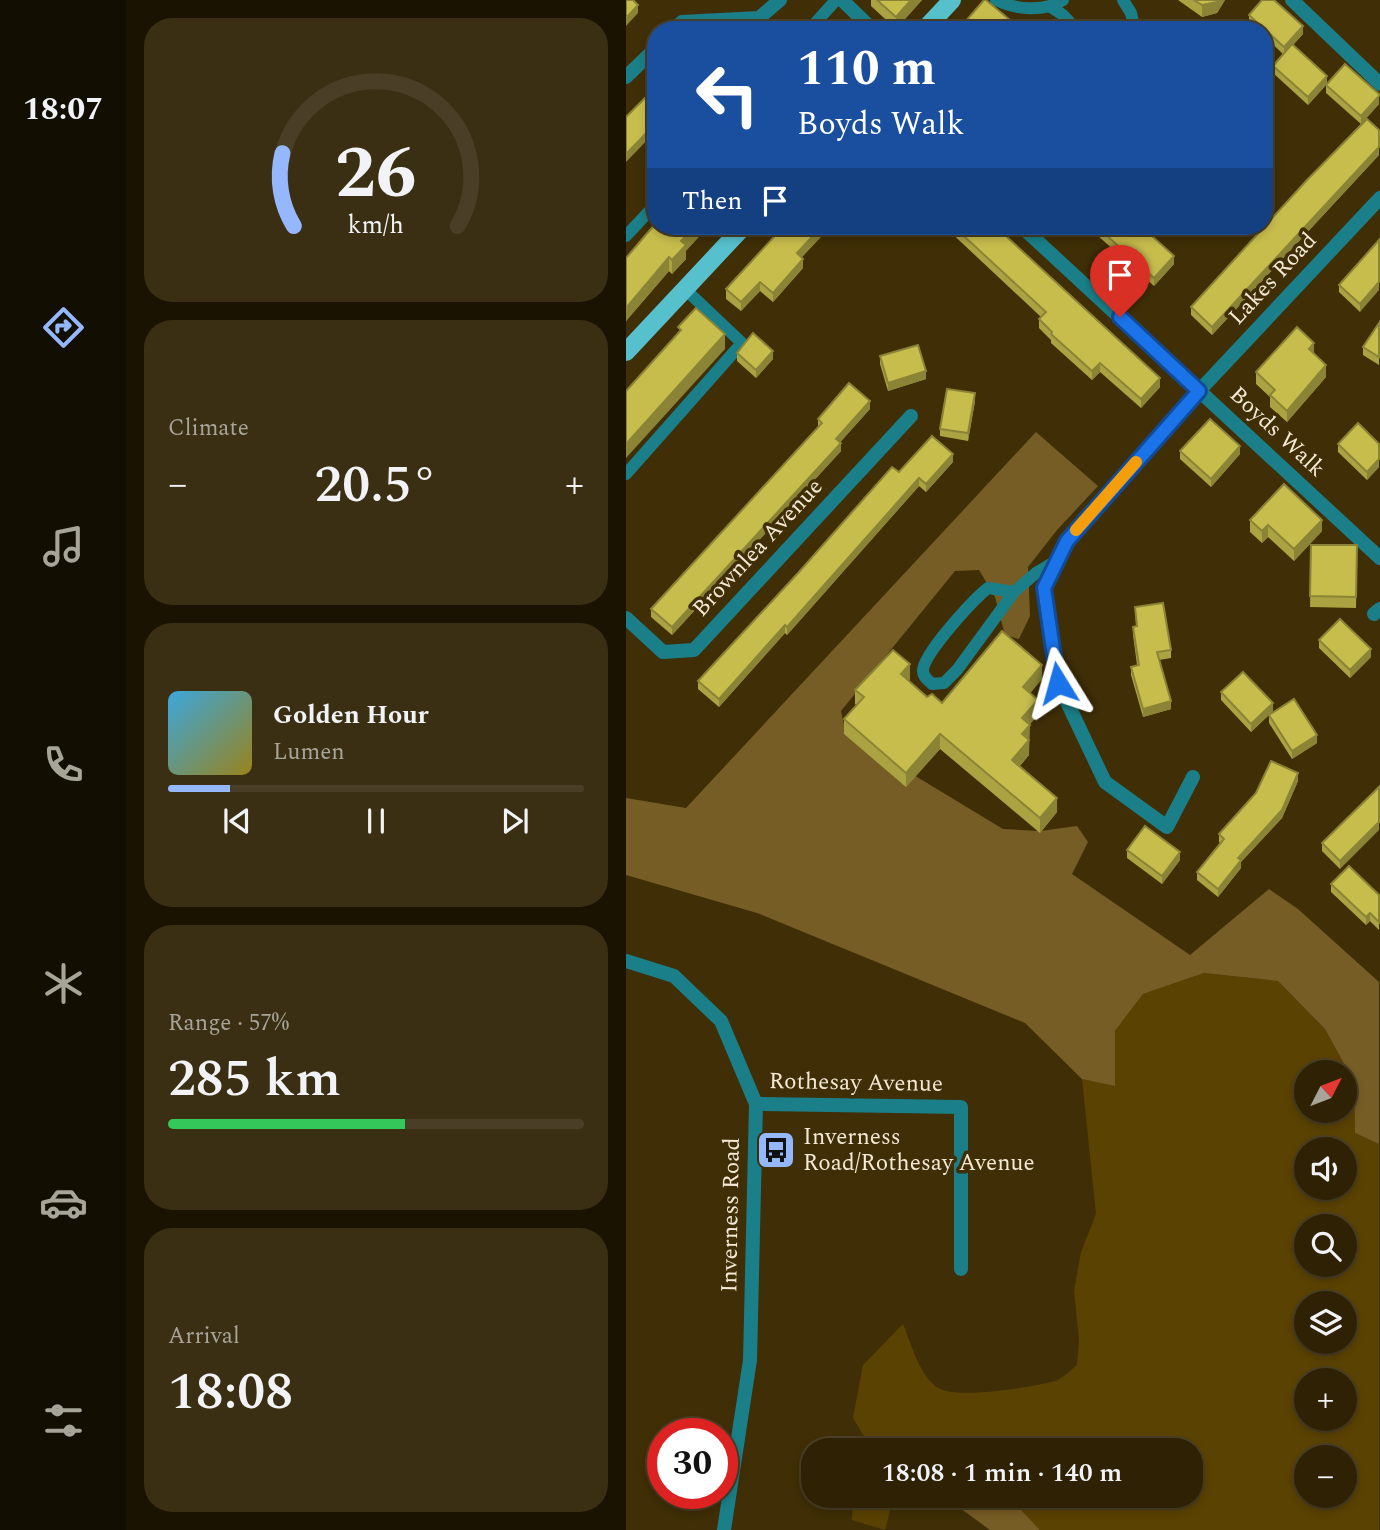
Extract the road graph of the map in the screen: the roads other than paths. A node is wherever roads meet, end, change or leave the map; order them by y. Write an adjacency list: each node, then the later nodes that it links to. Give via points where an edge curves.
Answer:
1 (780, 0): 9 (street, via 758,18)
2 (836, 0): 10 (lane)
3 (842, 0): 11 (street)
4 (952, 0): 12 (main road)
5 (996, 0): 8 (lane, via 1016,6)
6 (1123, 0): 14 (lane)
7 (1292, 0): 17 (street)
8 (1057, 4): 13 (lane)
9 (701, 21)
10 (817, 21)
11 (864, 21)
12 (932, 21)
13 (1069, 21)
14 (1133, 21)
15 (647, 57): 16 (street)
16 (626, 77)
17 (1380, 83)
18 (1380, 198): 25 (street, Lakes Road)
19 (647, 214): 22 (lane)
20 (736, 235): 23 (main road)
21 (1031, 235): 25 (street, Boyds Walk)
22 (626, 236)
23 (686, 290): 24 (main road); 27 (lane, via 742,343)
24 (626, 352)
25 (1199, 391): 28 (street, Boyds Walk); 29 (street, Lakes Road, via 1067,541)
26 (911, 416): 31 (street, Brownlea Avenue, via 694,650 663,652)
27 (626, 474)
28 (1380, 558)
29 (1058, 560): 30 (lane); 32 (street, Lakes Road, via 1044,588 1058,683 1105,782 1167,827)
30 (1014, 592): 30 (lane, via 944,683 932,684 924,677 927,657 974,599 988,588)
31 (626, 618)
32 (1193, 777)
33 (626, 961): 34 (street, Inverness Road, via 674,976 721,1021)
34 (756, 1104): 35 (street, Rothesay Avenue, via 961,1107); 36 (street, Inverness Road, via 750,1360)
35 (961, 1269)
36 (724, 1530)

